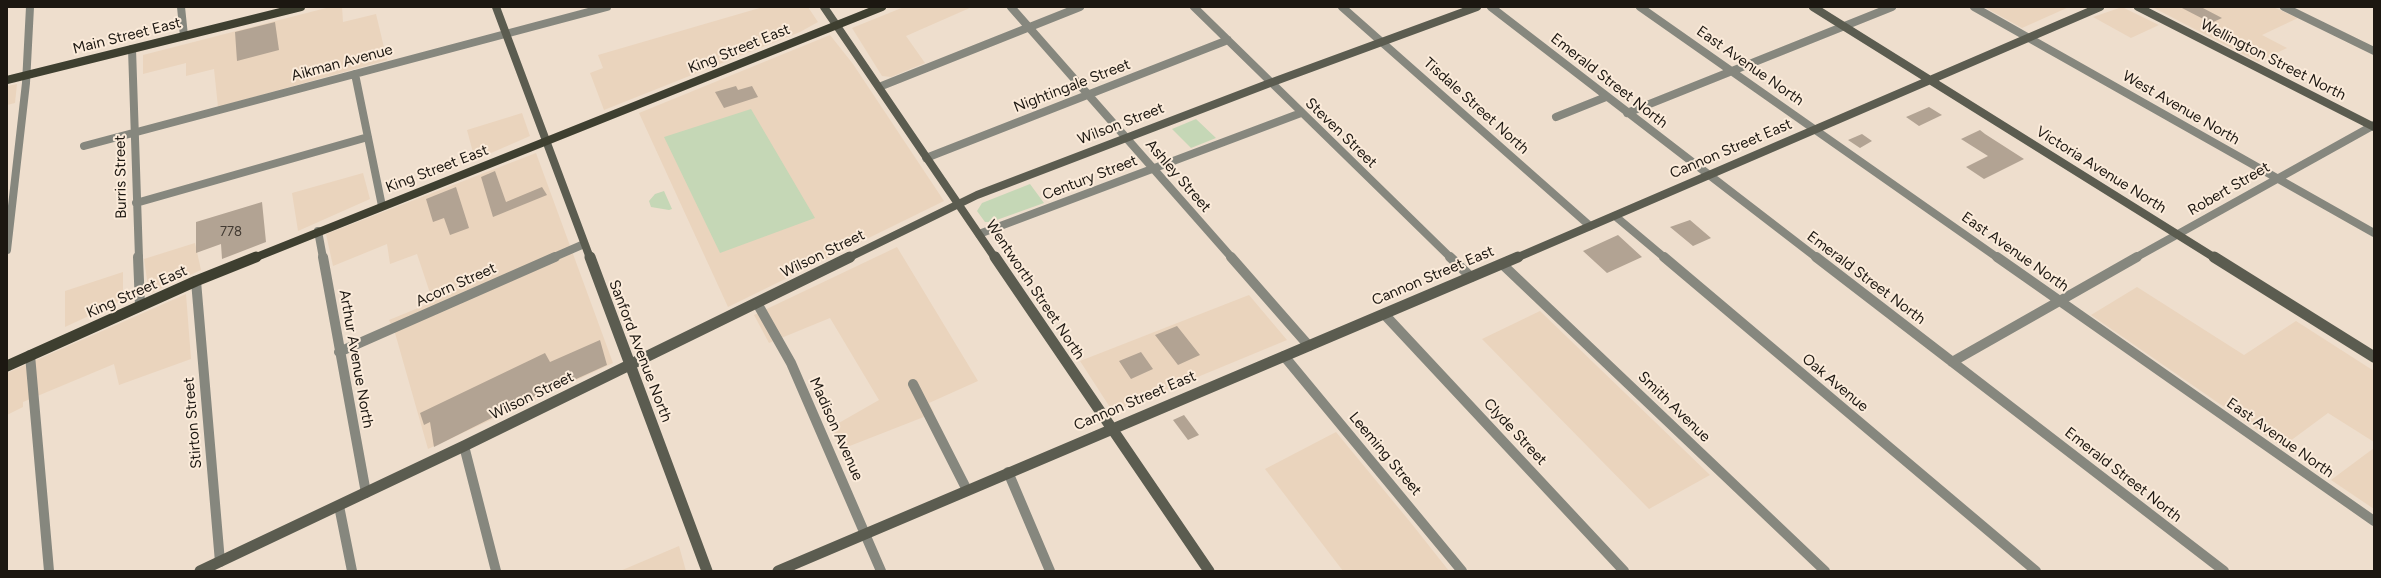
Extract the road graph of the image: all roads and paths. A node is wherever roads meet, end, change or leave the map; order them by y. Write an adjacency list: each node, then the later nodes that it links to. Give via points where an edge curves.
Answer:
1 (30, 7): 33 (street)
2 (181, 7): 25 (street)
3 (301, 7): 25 (main road, Main Street East)
4 (496, 7): 24 (main road, Sanford Avenue North)
5 (607, 7): 24 (street, Aikman Avenue)
6 (824, 7): 21 (main road, Wentworth Street North)
7 (882, 7): 21 (main road, King Street East)
8 (1011, 7): 23 (street, Ashley Street)
9 (1080, 7): 23 (street)
10 (1194, 7): 27 (street, Steven Street)
11 (1342, 7): 28 (street, Tisdale Street North)
12 (1477, 7): 28 (main road, Wilson Street)
13 (1490, 7): 39 (street, Emerald Street North)
14 (1640, 7): 31 (street, East Avenue North)
15 (1813, 7): 22 (main road, Victoria Avenue North)
16 (1892, 7): 22 (street)
17 (1974, 7): 26 (street, West Avenue North)
18 (2100, 7): 26 (main road, Cannon Street East)
19 (2138, 7): 43 (main road, Wellington Street North)
20 (2284, 7): 30 (street)
21 (836, 25): 37 (main road, Wentworth Street North); 48 (main road, King Street East)
22 (1844, 26): 31 (street); 35 (main road, Victoria Avenue North)
23 (1028, 27): 37 (street); 38 (street, Ashley Street)
24 (506, 34): 32 (street, Aikman Avenue); 48 (main road, Sanford Avenue North)
25 (184, 36): 29 (main road, Main Street East)
26 (2030, 38): 35 (main road, Cannon Street East); 53 (street, West Avenue North)
27 (1228, 40): 36 (street, Steven Street); 38 (street, Nightingale Street)
28 (1382, 42): 36 (main road, Wilson Street); 58 (street, Tisdale Street North)
29 (132, 49): 33 (main road, Main Street East); 45 (street, Burris Street)
30 (2374, 51)
31 (1732, 72): 41 (street); 44 (street, East Avenue North)
32 (355, 74): 45 (street, Aikman Avenue); 46 (street)
33 (27, 75): 34 (main road, Main Street East); 64 (street)
34 (7, 80)
35 (1930, 80): 44 (main road, Cannon Street East); 62 (main road, Victoria Avenue North)
36 (1270, 83): 40 (street, Steven Street); 47 (main road, Wilson Street)
37 (879, 87): 50 (main road, Wentworth Street North)
38 (1089, 95): 47 (street, Ashley Street); 50 (street, Nightingale Street)
39 (1606, 97): 41 (street, Emerald Street North); 42 (street)
40 (1301, 113): 51 (street, Century Street); 66 (street, Steven Street)
41 (1627, 113): 52 (street, Emerald Street North)
42 (1556, 117)
43 (2374, 126): 53 (street, Robert Street)
44 (1816, 130): 52 (main road, Cannon Street East); 68 (street, East Avenue North)
45 (134, 133): 49 (street, Aikman Avenue); 54 (street, Burris Street)
46 (368, 137): 54 (street); 56 (street)
47 (1126, 138): 51 (street, Ashley Street); 55 (main road, Wilson Street)
48 (545, 141): 56 (main road, King Street East); 63 (main road, Sanford Avenue North)
49 (84, 146)
50 (926, 158): 55 (main road, Wentworth Street North)
51 (1153, 169): 61 (street, Century Street); 72 (street, Ashley Street)
52 (1709, 176): 57 (main road, Cannon Street East); 77 (street, Emerald Street North)
53 (2276, 178): 60 (street, West Avenue North); 62 (street, Robert Street)
54 (136, 203): 70 (street, Burris Street)
55 (958, 204): 61 (main road, Wentworth Street North); 69 (main road, Wilson Street)
56 (382, 206): 59 (main road, King Street East)
57 (1615, 216): 58 (main road, Cannon Street East); 102 (street, Oak Avenue)
58 (1590, 226): 65 (main road, Cannon Street East)
59 (318, 231): 67 (main road, King Street East); 73 (street, Arthur Avenue North)
60 (2374, 233)
61 (979, 234): 81 (main road, Wentworth Street North)
62 (2178, 234): 68 (street, Robert Street); 76 (main road, Victoria Avenue North)
63 (584, 244): 73 (street, Acorn Street); 78 (main road, Sanford Avenue North)
64 (7, 250)
65 (1502, 264): 66 (main road, Cannon Street East); 101 (street, Smith Avenue)
66 (1471, 277): 71 (main road, Cannon Street East)
67 (196, 281): 70 (main road, King Street East); 89 (street, Stirton Street)
68 (2060, 301): 77 (street, Robert Street); 87 (street, East Avenue North)
69 (757, 303): 78 (main road, Wilson Street); 88 (street, Madison Avenue, via 791,362)
70 (140, 305): 74 (main road, King Street East)
71 (1384, 314): 72 (main road, Cannon Street East); 100 (street, Clyde Street)
72 (1309, 346): 75 (main road, Cannon Street East)
73 (339, 352): 85 (street, Arthur Avenue North)
74 (30, 355): 79 (main road, King Street East); 90 (street)
75 (1284, 356): 81 (main road, Cannon Street East); 99 (street, Leeming Street)
76 (2374, 357)
77 (1952, 362): 103 (street, Emerald Street North)
78 (630, 364): 82 (main road, Wilson Street); 94 (main road, Sanford Avenue North)
79 (7, 366)
80 (913, 384): 84 (street)
81 (1112, 428): 83 (main road, Cannon Street East); 98 (main road, Wentworth Street North)
82 (464, 446): 85 (main road, Wilson Street); 93 (street)
83 (1008, 472): 84 (main road, Cannon Street East); 97 (street)
84 (967, 490): 88 (main road, Cannon Street East)
85 (366, 493): 86 (main road, Wilson Street)
86 (340, 506): 89 (main road, Wilson Street); 92 (street)
87 (2374, 521)
88 (865, 534): 95 (main road, Cannon Street East); 96 (street, Madison Avenue)
89 (220, 562): 91 (main road, Wilson Street)
90 (50, 571)
91 (200, 571)
92 (352, 571)
93 (496, 571)
94 (707, 571)
95 (778, 571)
96 (881, 571)
97 (1050, 571)
98 (1209, 571)
99 (1462, 571)
100 (1624, 571)
101 (1825, 571)
102 (2036, 571)
103 (2224, 571)

